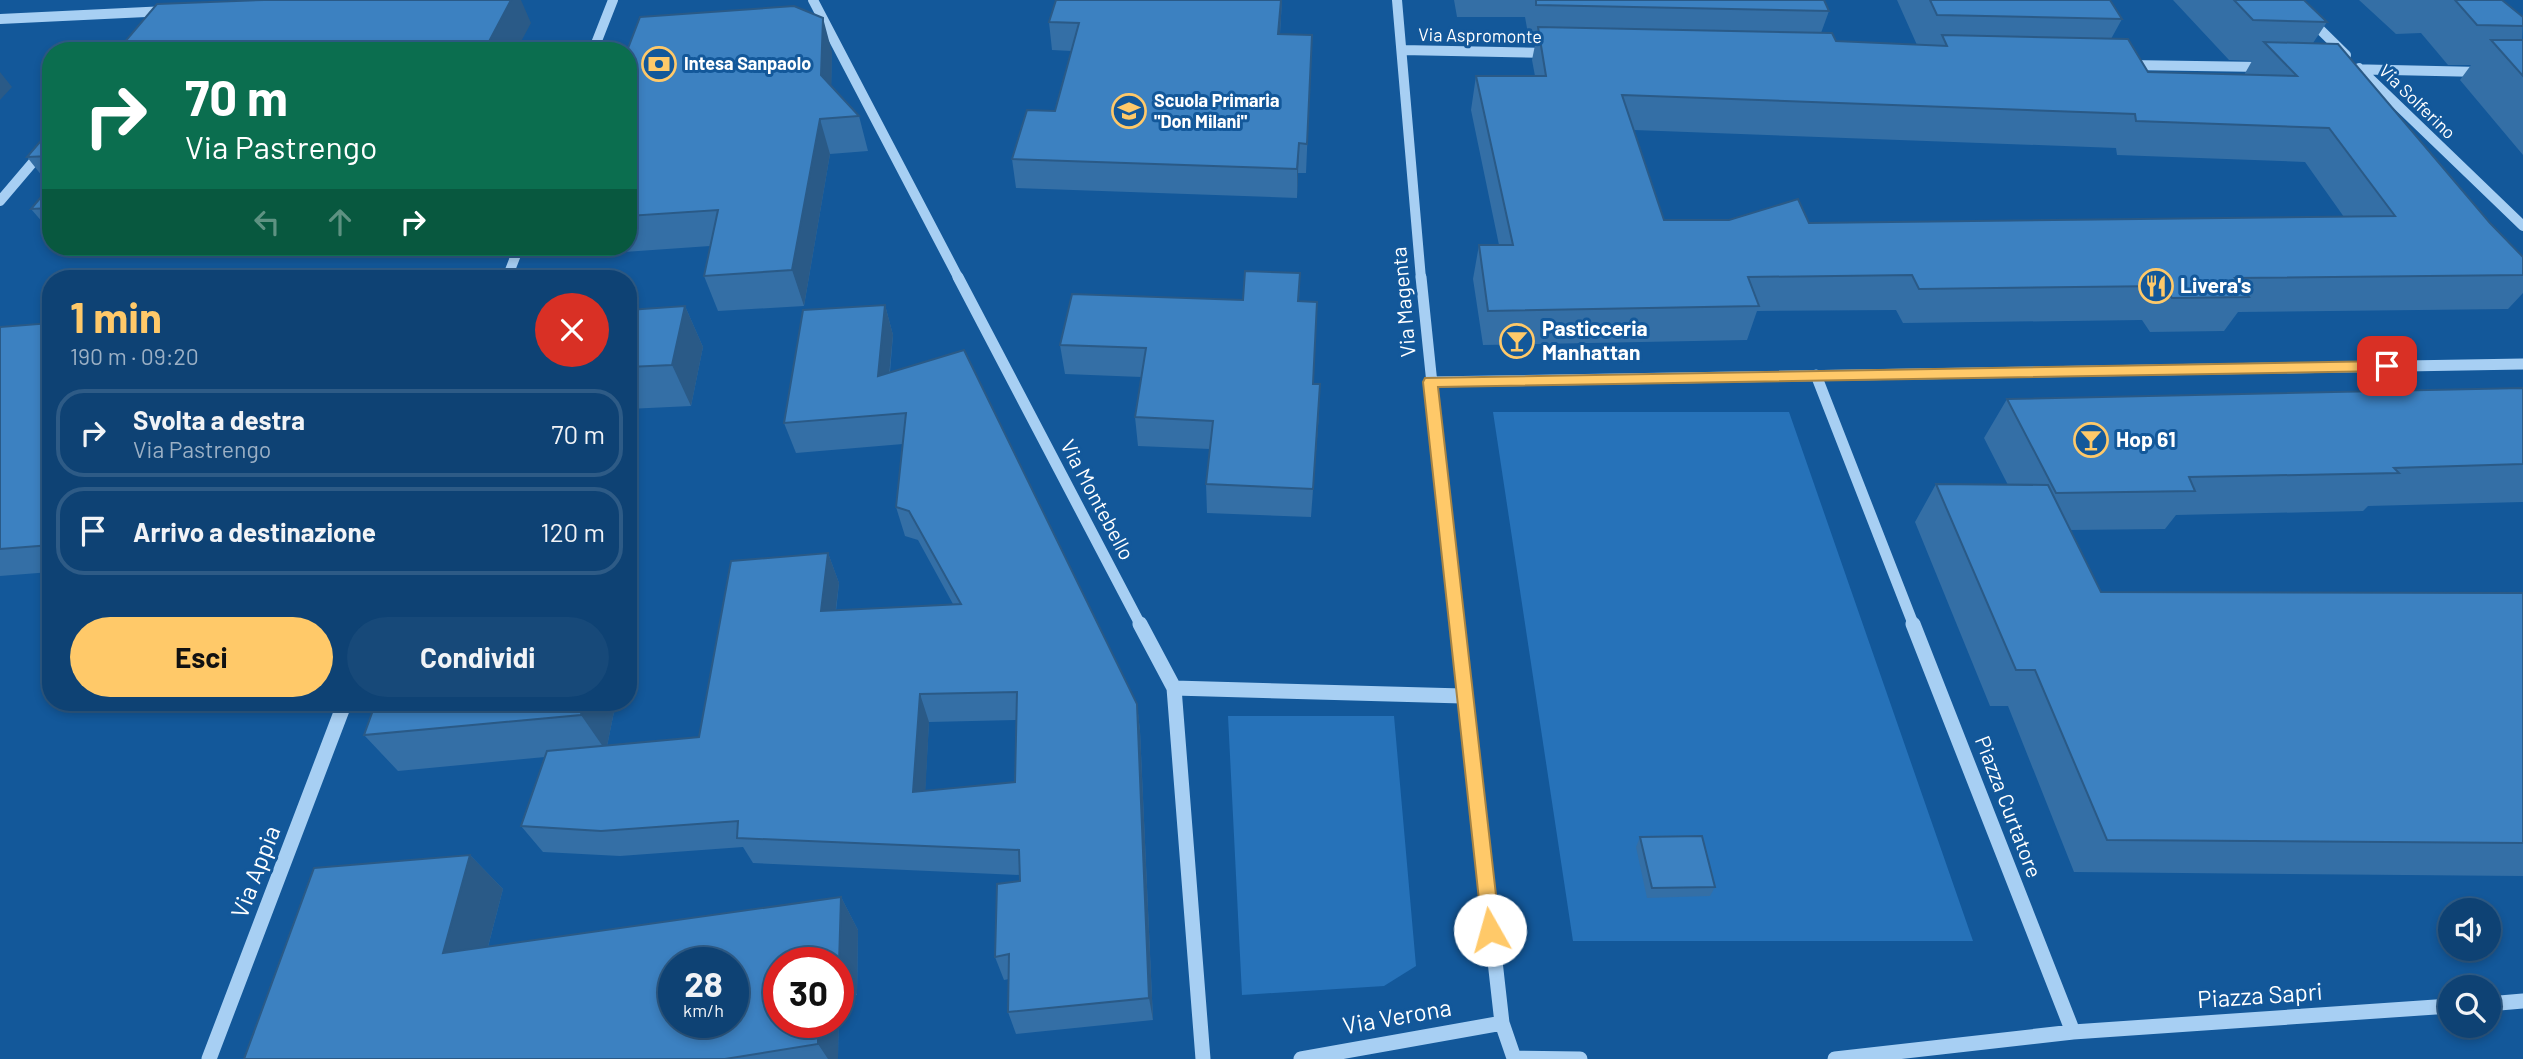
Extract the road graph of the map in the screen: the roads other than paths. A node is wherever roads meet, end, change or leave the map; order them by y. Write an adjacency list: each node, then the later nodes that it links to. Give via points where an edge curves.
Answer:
1 (613, 0): 9 (street)
2 (813, 0): 23 (street, Via Montebello)
3 (1397, 0): 10 (street, Via Magenta)
4 (2290, 0): 15 (street, Via Solferino)
5 (172, 11): 6 (street)
6 (159, 12): 7 (street); 8 (street)
7 (0, 19)
8 (151, 22)
9 (597, 42)
10 (1402, 50): 11 (street, Via Aspromonte); 22 (street, Via Magenta)
11 (1555, 53)
12 (2113, 64): 13 (street)
13 (2280, 68)
14 (2334, 69): 15 (street)
15 (2360, 69): 16 (street); 19 (street, Via Solferino)
16 (2496, 73)
17 (42, 152): 18 (street)
18 (0, 201)
19 (2523, 226)
20 (2523, 364): 21 (street)
21 (1816, 375): 22 (street); 30 (street, Piazza Curtatore)
22 (1430, 382): 24 (street, Via Magenta)
23 (1174, 688): 24 (street); 33 (street, Via Montebello)
24 (1463, 696): 29 (street, Via Magenta)
25 (342, 711): 32 (street, Via Appia)
26 (2523, 1001): 27 (street)
27 (2501, 1003)
28 (2438, 1007): 30 (street, Piazza Sapri)
29 (1502, 1023): 31 (street, Via Magenta); 34 (street, Via Verona)
30 (2073, 1031): 36 (street)
31 (1513, 1058): 35 (street)
32 (209, 1059)
33 (1203, 1059)
34 (1301, 1059)
35 (1580, 1059)
36 (1835, 1059)

